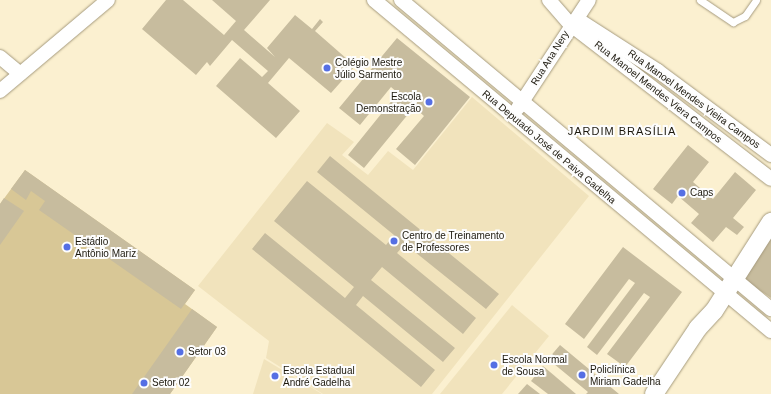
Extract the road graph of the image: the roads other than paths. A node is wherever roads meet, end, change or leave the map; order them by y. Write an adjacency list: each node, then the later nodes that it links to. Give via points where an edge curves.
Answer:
1 (108, 0): 10 (street)
2 (374, 0): 13 (street, Rua Deputado José de Paiva Gadelha)
3 (401, 0): 12 (street, Rua Deputado José de Paiva Gadelha)
4 (549, 0): 8 (street, Rua Manoel Mendes Viera Campos)
5 (589, 0): 8 (street, Rua Ana Nery)
6 (700, 0): 7 (lane, via 733,22 745,16)
7 (756, 0)
8 (573, 22): 12 (street, Rua Ana Nery); 15 (street, Rua Manoel Mendes Vieira Campos, via 658,71); 17 (street, Rua Manoel Mendes Viera Campos)
9 (0, 57): 10 (street)
10 (20, 74): 11 (street)
11 (0, 91)
12 (523, 102): 13 (street, Rua Ana Nery); 14 (street, Rua Deputado José de Paiva Gadelha)
13 (512, 115): 16 (street, Rua Deputado José de Paiva Gadelha)
14 (579, 150): 16 (street); 18 (street, Rua Deputado José de Paiva Gadelha)
15 (771, 155)
16 (567, 162): 19 (street, Rua Deputado José de Paiva Gadelha)
17 (771, 178)
18 (626, 189): 19 (street); 21 (street, Rua Deputado José de Paiva Gadelha)
19 (615, 202): 21 (street, Rua Deputado José de Paiva Gadelha)
20 (771, 222): 21 (street)
21 (729, 285): 22 (street); 23 (street); 24 (street)
22 (771, 309)
23 (714, 311): 25 (street, via 698,328); 26 (street, via 706,330)
24 (771, 331)
25 (654, 394)
26 (665, 394)

